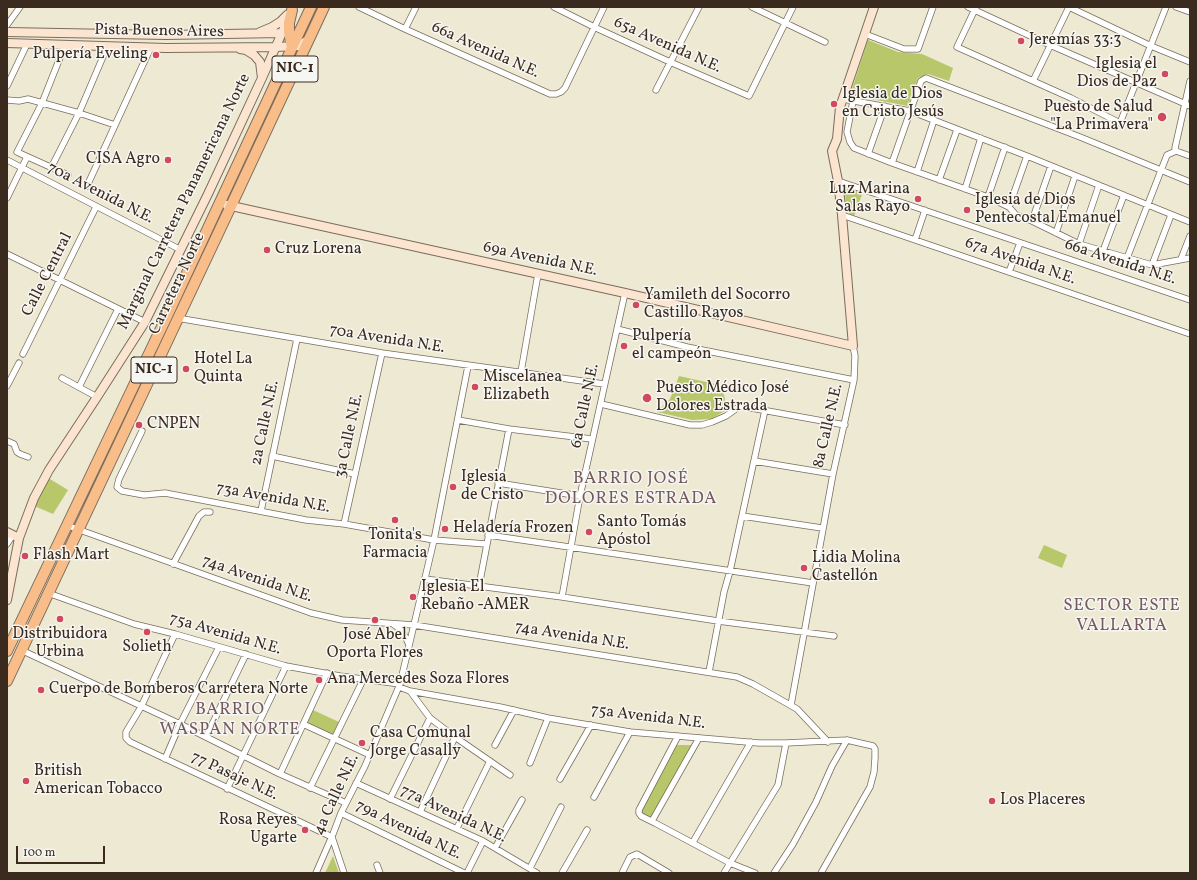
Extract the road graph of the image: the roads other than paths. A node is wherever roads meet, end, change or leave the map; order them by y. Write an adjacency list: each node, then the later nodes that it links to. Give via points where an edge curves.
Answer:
1 (20, 7): 21 (street)
2 (311, 7): 35 (highway, Carretera Norte / NIC-1)
3 (324, 7): 29 (highway, Carretera Norte / NIC-1)
4 (359, 7): 23 (street, 66a Avenida N.E.)
5 (416, 7): 23 (street)
6 (554, 7): 22 (street, 65a Avenida N.E.)
7 (604, 7): 22 (street)
8 (699, 7): 42 (street)
9 (752, 7): 20 (street)
10 (793, 7): 20 (street)
11 (874, 7): 28 (street)
12 (933, 7): 28 (street, via 918,49 904,49)
13 (968, 7): 18 (street)
14 (1069, 7): 36 (street); 37 (street)
15 (1166, 7): 37 (street)
16 (1176, 7): 19 (street)
17 (292, 8): 25 (street, Marginal Carretera Panamericana Norte); 27 (street, via 280,22); 35 (highway, via 289,23)
18 (976, 8): 36 (street); 45 (street, via 958,47)
19 (1187, 10)
20 (786, 24): 30 (street); 42 (street, 65a Avenida N.E., via 749,96)
21 (7, 26)
22 (594, 28): 23 (street, 66a Avenida N.E., via 565,88 559,93 550,94); 42 (street, 65a Avenida N.E.)
23 (405, 29)
24 (7, 32): 26 (street, Pista Buenos Aires)
25 (282, 33): 27 (street, Pista Buenos Aires); 35 (highway); 41 (street, Marginal Carretera Panamericana Norte)
26 (212, 34): 27 (street, Pista Buenos Aires); 39 (street)
27 (252, 34)
28 (865, 34): 50 (street)
29 (309, 39): 35 (street, Pista Buenos Aires, via 303,44); 62 (highway, Carretera Norte / NIC-1)
30 (825, 42)
31 (7, 43): 32 (street, Pista Buenos Aires)
32 (27, 44): 33 (street, Pista Buenos Aires); 48 (street)
33 (65, 45): 34 (street, Pista Buenos Aires); 53 (street)
34 (105, 46): 38 (street, Pista Buenos Aires); 57 (street, via 105,52)
35 (293, 46): 41 (street, Pista Buenos Aires); 62 (highway, via 292,56 265,115); 87 (highway, Carretera Norte / NIC-1)
36 (1050, 46): 45 (street); 47 (street)
37 (1151, 46): 43 (street); 47 (street)
38 (151, 47): 39 (street, Pista Buenos Aires); 59 (street)
39 (212, 47): 40 (street, Pista Buenos Aires)
40 (232, 47): 41 (street, Pista Buenos Aires); 44 (street, via 254,55 260,62)
41 (276, 47): 44 (street, Marginal Carretera Panamericana Norte)
42 (670, 62): 49 (street)
43 (1190, 62)
44 (262, 78): 102 (street, Marginal Carretera Panamericana Norte)
45 (1034, 81): 47 (street, via 1120,122)
46 (1190, 81): 54 (street)
47 (1136, 83): 54 (street)
48 (7, 86)
49 (656, 90)
50 (843, 99): 52 (street); 79 (street, 8a Calle N.E., via 837,139 832,151)
51 (7, 100): 53 (street, via 28,99)
52 (853, 101): 55 (street); 65 (street, via 847,132 854,148)
53 (42, 102): 57 (street); 68 (street, via 17,152)
54 (1188, 104): 64 (street)
55 (885, 106): 56 (street); 65 (street)
56 (910, 111): 58 (street); 70 (street); 74 (street, via 921,81 926,78 1080,136)
57 (79, 113): 59 (street); 73 (street)
58 (934, 120): 60 (street); 75 (street)
59 (115, 125): 82 (street)
60 (957, 130): 61 (street); 78 (street)
61 (981, 138): 63 (street); 83 (street)
62 (258, 147): 89 (highway, Carretera Norte / NIC-1)
63 (1005, 147): 66 (street); 85 (street)
64 (1176, 151): 67 (street); 74 (street, via 1166,155)
65 (868, 154): 70 (street)
66 (1027, 156): 71 (street); 91 (street)
67 (1190, 156)
68 (27, 157): 72 (street); 73 (street)
69 (7, 160): 72 (street, 70a Avenida N.E.)
70 (892, 163): 75 (street)
71 (1051, 166): 77 (street); 95 (street)
72 (22, 168): 86 (street); 90 (street, 70a Avenida N.E.)
73 (51, 168): 76 (street)
74 (1160, 170): 80 (street); 88 (street)
75 (917, 172): 78 (street)
76 (68, 175)
77 (1076, 176): 81 (street); 97 (street)
78 (939, 180): 83 (street)
79 (838, 181): 92 (street, 66a Avenida N.E.); 93 (street, 8a Calle N.E.)
80 (1190, 182)
81 (1099, 185): 84 (street); 101 (street)
82 (87, 186)
83 (965, 189): 85 (street)
84 (1124, 194): 88 (street); 103 (street)
85 (988, 197): 91 (street)
86 (7, 198)
87 (219, 204): 89 (street, 69a Avenida N.E.); 115 (highway, Carretera Norte / NIC-1)
88 (1148, 205): 94 (street); 105 (street)
89 (231, 206): 110 (street, 69a Avenida N.E.); 116 (highway, Carretera Norte / NIC-1)
90 (96, 207): 102 (street, 70a Avenida N.E.); 111 (street, Calle Central)
91 (1009, 207): 95 (street, via 1016,215)
92 (925, 210): 99 (street); 100 (street, 66a Avenida N.E.)
93 (842, 215): 99 (street, 67a Avenida N.E.); 121 (street, 8a Calle N.E.)
94 (1171, 215): 96 (street); 108 (street)
95 (1032, 221): 97 (street)
96 (1190, 222)
97 (1056, 233): 101 (street)
98 (1190, 236): 107 (street)
99 (915, 240): 109 (street, 67a Avenida N.E.)
100 (1020, 243): 109 (street); 113 (street, 66a Avenida N.E.)
101 (1079, 244): 103 (street)
102 (181, 250): 117 (street, Marginal Carretera Panamericana Norte)
103 (1103, 251): 105 (street)
104 (7, 254): 111 (street)
105 (1127, 258): 108 (street)
106 (1190, 258): 107 (street)
107 (1181, 260): 108 (street)
108 (1152, 265)
109 (1009, 272): 119 (street, 67a Avenida N.E.)
110 (538, 274): 112 (street, 69a Avenida N.E.); 126 (street)
111 (60, 280): 114 (street); 123 (street, Calle Central)
112 (625, 293): 118 (street, 6a Calle N.E.); 121 (street, 69a Avenida N.E.)
113 (1190, 300)
114 (118, 309): 117 (street); 131 (street)
115 (167, 316): 116 (street, 70a Avenida N.E.); 152 (highway, Carretera Norte / NIC-1)
116 (178, 318): 120 (street, 70a Avenida N.E.); 154 (highway, Carretera Norte / NIC-1)
117 (145, 322): 132 (street, Marginal Carretera Panamericana Norte)
118 (617, 329): 128 (street, via 687,347); 129 (street, 6a Calle N.E.)
119 (1190, 334)
120 (297, 339): 122 (street, 70a Avenida N.E.); 141 (street, 2a Calle N.E.)
121 (853, 346): 128 (street, 8a Calle N.E.)
122 (382, 353): 125 (street, 70a Avenida N.E.); 144 (street, 3a Calle N.E.)
123 (23, 354)
124 (19, 363): 130 (street)
125 (468, 366): 126 (street, 70a Avenida N.E.); 135 (street, 4a Calle N.E.)
126 (521, 372): 129 (street, 70a Avenida N.E.)
127 (62, 378): 131 (street)
128 (854, 380): 136 (street, 8a Calle N.E.)
129 (604, 384): 133 (street, 6a Calle N.E.)
130 (7, 386)
131 (79, 387): 132 (street)
132 (97, 397): 155 (street, Marginal Carretera Panamericana Norte, via 48,472)
133 (601, 404): 134 (street, via 702,425 726,416 740,406); 139 (street, 6a Calle N.E.)
134 (765, 410): 136 (street); 143 (street)
135 (458, 420): 137 (street); 157 (street, 4a Calle N.E.)
136 (845, 425): 145 (street, 8a Calle N.E.)
137 (509, 429): 139 (street); 146 (street)
138 (142, 431): 148 (street, 73a Avenida N.E., via 119,479 117,487 122,491 144,495 165,493)
139 (592, 439): 147 (street, 6a Calle N.E.)
140 (7, 441): 142 (street, via 14,444 17,452)
141 (272, 456): 144 (street); 148 (street, 2a Calle N.E.)
142 (28, 457)
143 (754, 461): 145 (street); 150 (street)
144 (355, 474): 151 (street, 3a Calle N.E.)
145 (832, 474): 153 (street, 8a Calle N.E.)
146 (498, 483): 147 (street); 156 (street)
147 (580, 496): 160 (street, 6a Calle N.E.)
148 (261, 511): 151 (street, 73a Avenida N.E.)
149 (210, 512): 161 (street, via 204,512 199,516)
150 (742, 516): 153 (street); 162 (street)
151 (344, 524): 157 (street, 73a Avenida N.E.)
152 (66, 525): 154 (street, 74a Avenida N.E.); 179 (highway, Carretera Norte / NIC-1)
153 (822, 528): 165 (street, 8a Calle N.E.)
154 (79, 530): 161 (street, 74a Avenida N.E.); 167 (highway, Carretera Norte / NIC-1)
155 (13, 535): 158 (street); 163 (street, Marginal Carretera Panamericana Norte)
156 (488, 535): 159 (street); 160 (street)
157 (434, 540): 159 (street, 73a Avenida N.E.); 164 (street, 4a Calle N.E.)
158 (7, 544)
159 (486, 544): 166 (street)
160 (571, 547): 162 (street); 168 (street, 6a Calle N.E.)
161 (173, 564): 171 (street, 74a Avenida N.E., via 310,613 342,620)
162 (730, 570): 165 (street); 170 (street)
163 (10, 572): 169 (street, Marginal Carretera Panamericana Norte)
164 (425, 579): 166 (street); 172 (street, 4a Calle N.E.)
165 (813, 582): 173 (street, 8a Calle N.E.)
166 (478, 586): 168 (street)
167 (48, 593): 174 (street, 75a Avenida N.E., via 134,624); 178 (highway, Carretera Norte / NIC-1)
168 (562, 597): 170 (street)
169 (7, 600)
170 (718, 621): 173 (street); 182 (street)
171 (393, 624): 172 (street, 74a Avenida N.E.); 176 (street, via 401,630)
172 (414, 625): 176 (street, 4a Calle N.E.); 182 (street, 74a Avenida N.E.)
173 (804, 632): 175 (street); 188 (street, 8a Calle N.E.)
174 (175, 634): 177 (street, 75a Avenida N.E.); 189 (street)
175 (834, 636)
176 (409, 646): 186 (street, 4a Calle N.E.)
177 (220, 647): 180 (street, 75a Avenida N.E.); 193 (street)
178 (21, 650): 185 (highway, Carretera Norte / NIC-1); 189 (street)
179 (7, 651)
180 (246, 654): 181 (street, 75a Avenida N.E.); 198 (street)
181 (286, 666): 183 (street, 75a Avenida N.E.); 207 (street)
182 (709, 672): 188 (street, 74a Avenida N.E., via 737,677)
183 (327, 673): 184 (street, 75a Avenida N.E.); 194 (street)
184 (364, 678): 186 (street, 75a Avenida N.E.); 200 (street)
185 (7, 681)
186 (400, 685): 187 (street, 75a Avenida N.E.); 208 (street, 4a Calle N.E.)
187 (412, 691): 190 (street, 75a Avenida N.E.); 191 (street)
188 (791, 705): 204 (street, 74a Avenida N.E.)
189 (141, 707): 193 (street); 209 (street, 77 Pasaje N.E., via 126,732 126,738)
190 (514, 710): 192 (street, 75a Avenida N.E.); 206 (street)
191 (430, 718): 199 (street); 219 (street)
192 (548, 718): 195 (street, 75a Avenida N.E.); 211 (street)
193 (180, 724): 198 (street); 209 (street)
194 (303, 724): 200 (street); 212 (street)
195 (591, 725): 196 (street, 75a Avenida N.E.); 214 (street)
196 (630, 732): 197 (street, 75a Avenida N.E.); 218 (street)
197 (678, 736): 201 (street, 75a Avenida N.E.); 225 (street, via 639,810 641,816)
198 (206, 737): 207 (street)
199 (456, 737): 210 (street); 223 (street)
200 (334, 738): 208 (street); 216 (street)
201 (699, 738): 203 (street, 75a Avenida N.E.); 225 (street)
202 (848, 740): 204 (street, 75a Avenida N.E.); 246 (street, via 793,844); 247 (street, 75a Avenida N.E., via 873,746 874,772 870,787)
203 (750, 742): 205 (street, 75a Avenida N.E.); 230 (street)
204 (828, 742): 205 (street, 75a Avenida N.E.)
205 (786, 743): 232 (street, via 778,785)
206 (494, 745)
207 (243, 755): 212 (street); 217 (street)
208 (370, 755): 215 (street, 4a Calle N.E.)
209 (165, 759): 217 (street, 77 Pasaje N.E.)
210 (490, 761): 213 (street); 226 (street)
211 (530, 763)
212 (280, 774): 216 (street)
213 (510, 775)
214 (560, 779)
215 (356, 783): 219 (street, 77a Avenida N.E.); 221 (street, 4a Calle N.E.)
216 (310, 788): 221 (street)
217 (228, 789): 228 (street, 77 Pasaje N.E.)
218 (594, 797)
219 (390, 799): 223 (street, 77a Avenida N.E.)
220 (522, 800): 231 (street)
221 (346, 804): 224 (street, 4a Calle N.E.)
222 (561, 807): 234 (street)
223 (420, 812): 226 (street, 77a Avenida N.E.)
224 (341, 813): 228 (street, 4a Calle N.E.); 239 (street, 79a Avenida N.E.)
225 (652, 821): 230 (street)
226 (457, 828): 229 (street, 77a Avenida N.E.)
227 (587, 830): 242 (street)
228 (332, 837): 236 (street, 4a Calle N.E.); 237 (street)
229 (483, 841): 231 (street, 77a Avenida N.E.); 240 (street)
230 (692, 842): 232 (street)
231 (495, 848): 234 (street, 77a Avenida N.E.)
232 (730, 863): 235 (street); 245 (street)
233 (377, 865): 238 (street)
234 (530, 868): 241 (street, 77a Avenida N.E.)
235 (724, 871)
236 (316, 873)
237 (344, 873)
238 (380, 873)
239 (464, 873)
240 (467, 873)
241 (537, 873)
242 (562, 873)
243 (622, 873): 244 (street, via 630,857 637,854)
244 (669, 873)
245 (755, 873)
246 (774, 873)
247 (821, 873)

